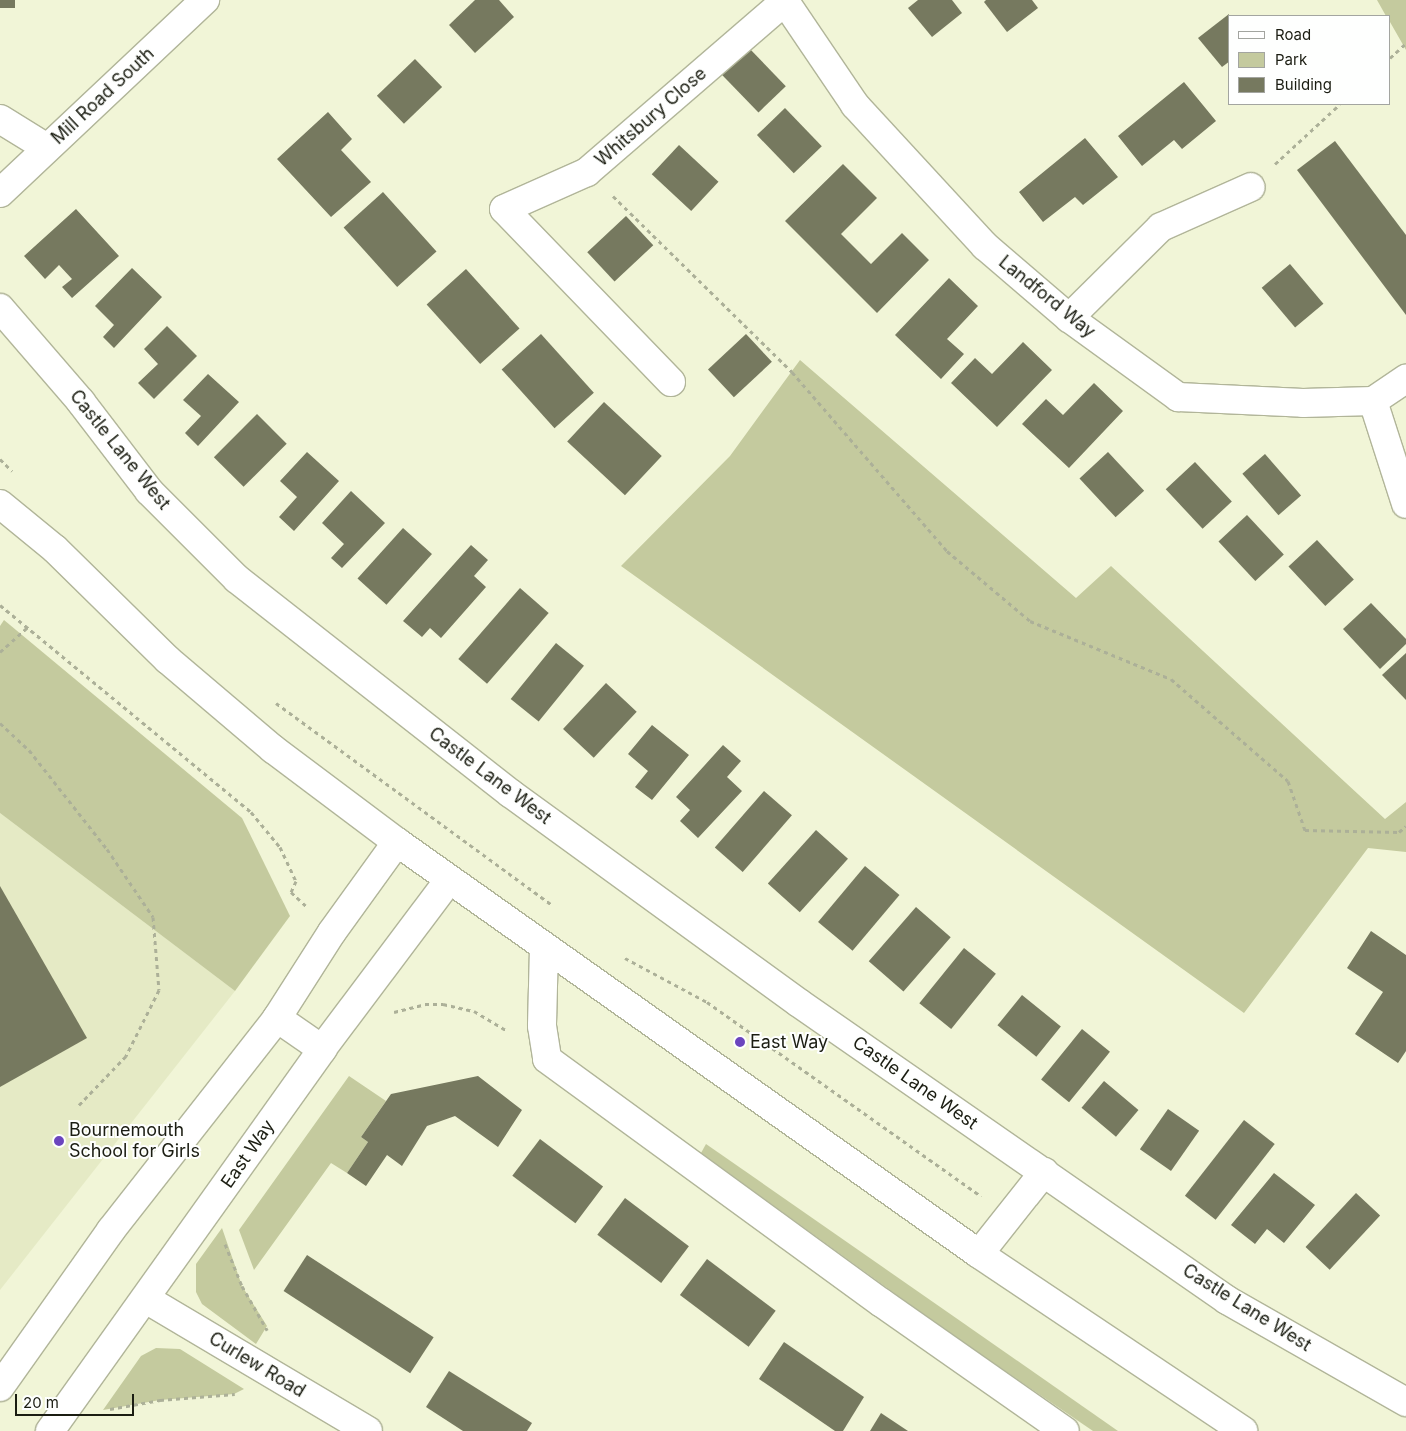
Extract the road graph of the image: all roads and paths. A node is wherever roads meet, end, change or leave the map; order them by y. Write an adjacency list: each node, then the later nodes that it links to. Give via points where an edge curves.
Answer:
1 (205, 0): 7 (street, Mill Road South)
2 (784, 1): 8 (street, Whitsbury Close); 12 (street, Landford Way, via 856,105 985,246)
3 (1406, 43): 4 (path)
4 (1391, 57)
5 (1339, 105): 9 (path)
6 (0, 119): 7 (street)
7 (47, 148): 10 (street, Mill Road South)
8 (587, 172): 14 (street, Whitsbury Close, via 504,209); 25 (path, via 792,372 947,551 1030,621 1171,679 1288,781 1305,830 1399,832)
9 (1251, 186): 12 (street, via 1161,227)
10 (0, 193)
11 (0, 308): 37 (street, Castle Lane West, via 81,402 149,491 238,580 510,793 799,1003)
12 (1069, 318): 15 (street, Landford Way, via 1178,397 1303,403)
13 (1406, 379): 15 (street)
14 (671, 382)
15 (1373, 401): 19 (street)
16 (0, 459): 17 (path)
17 (16, 474)
18 (0, 504): 26 (street, via 55,549 168,660 258,736)
19 (1406, 504)
20 (0, 605): 21 (path)
21 (28, 627): 22 (path); 29 (path, via 251,812 280,847 296,881 291,892)
22 (0, 652)
23 (270, 698): 28 (path)
24 (0, 723): 36 (path, via 28,750 95,834 153,917 159,990 126,1056)
25 (1406, 826)
26 (397, 842): 27 (street); 29 (street)
27 (448, 880): 30 (street); 32 (street, East Way)
28 (560, 912)
29 (332, 932): 33 (street)
30 (544, 948): 35 (street, via 542,1026); 40 (street)
31 (616, 953): 38 (path, via 707,1002)
32 (364, 995): 34 (street, East Way); 35 (path, via 378,1009 390,1012 405,1012 425,1004 444,1004 474,1011)
33 (277, 1018): 34 (street); 43 (street, via 111,1230)
34 (322, 1049): 41 (street, East Way)
35 (547, 1059): 48 (street, via 874,1297)
36 (79, 1105)
37 (1044, 1172): 38 (street); 44 (street, Castle Lane West, via 1227,1300)
38 (1009, 1216): 40 (street)
39 (224, 1236): 42 (path, via 242,1286 267,1326)
40 (979, 1254): 49 (street)
41 (146, 1299): 42 (street, Curlew Road); 46 (street, East Way)
42 (272, 1374): 45 (path, via 234,1394 160,1400); 47 (street, Curlew Road)
43 (0, 1386)
44 (1406, 1402)
45 (103, 1410)
46 (50, 1431)
47 (368, 1431)
48 (1065, 1431)
49 (1242, 1431)

